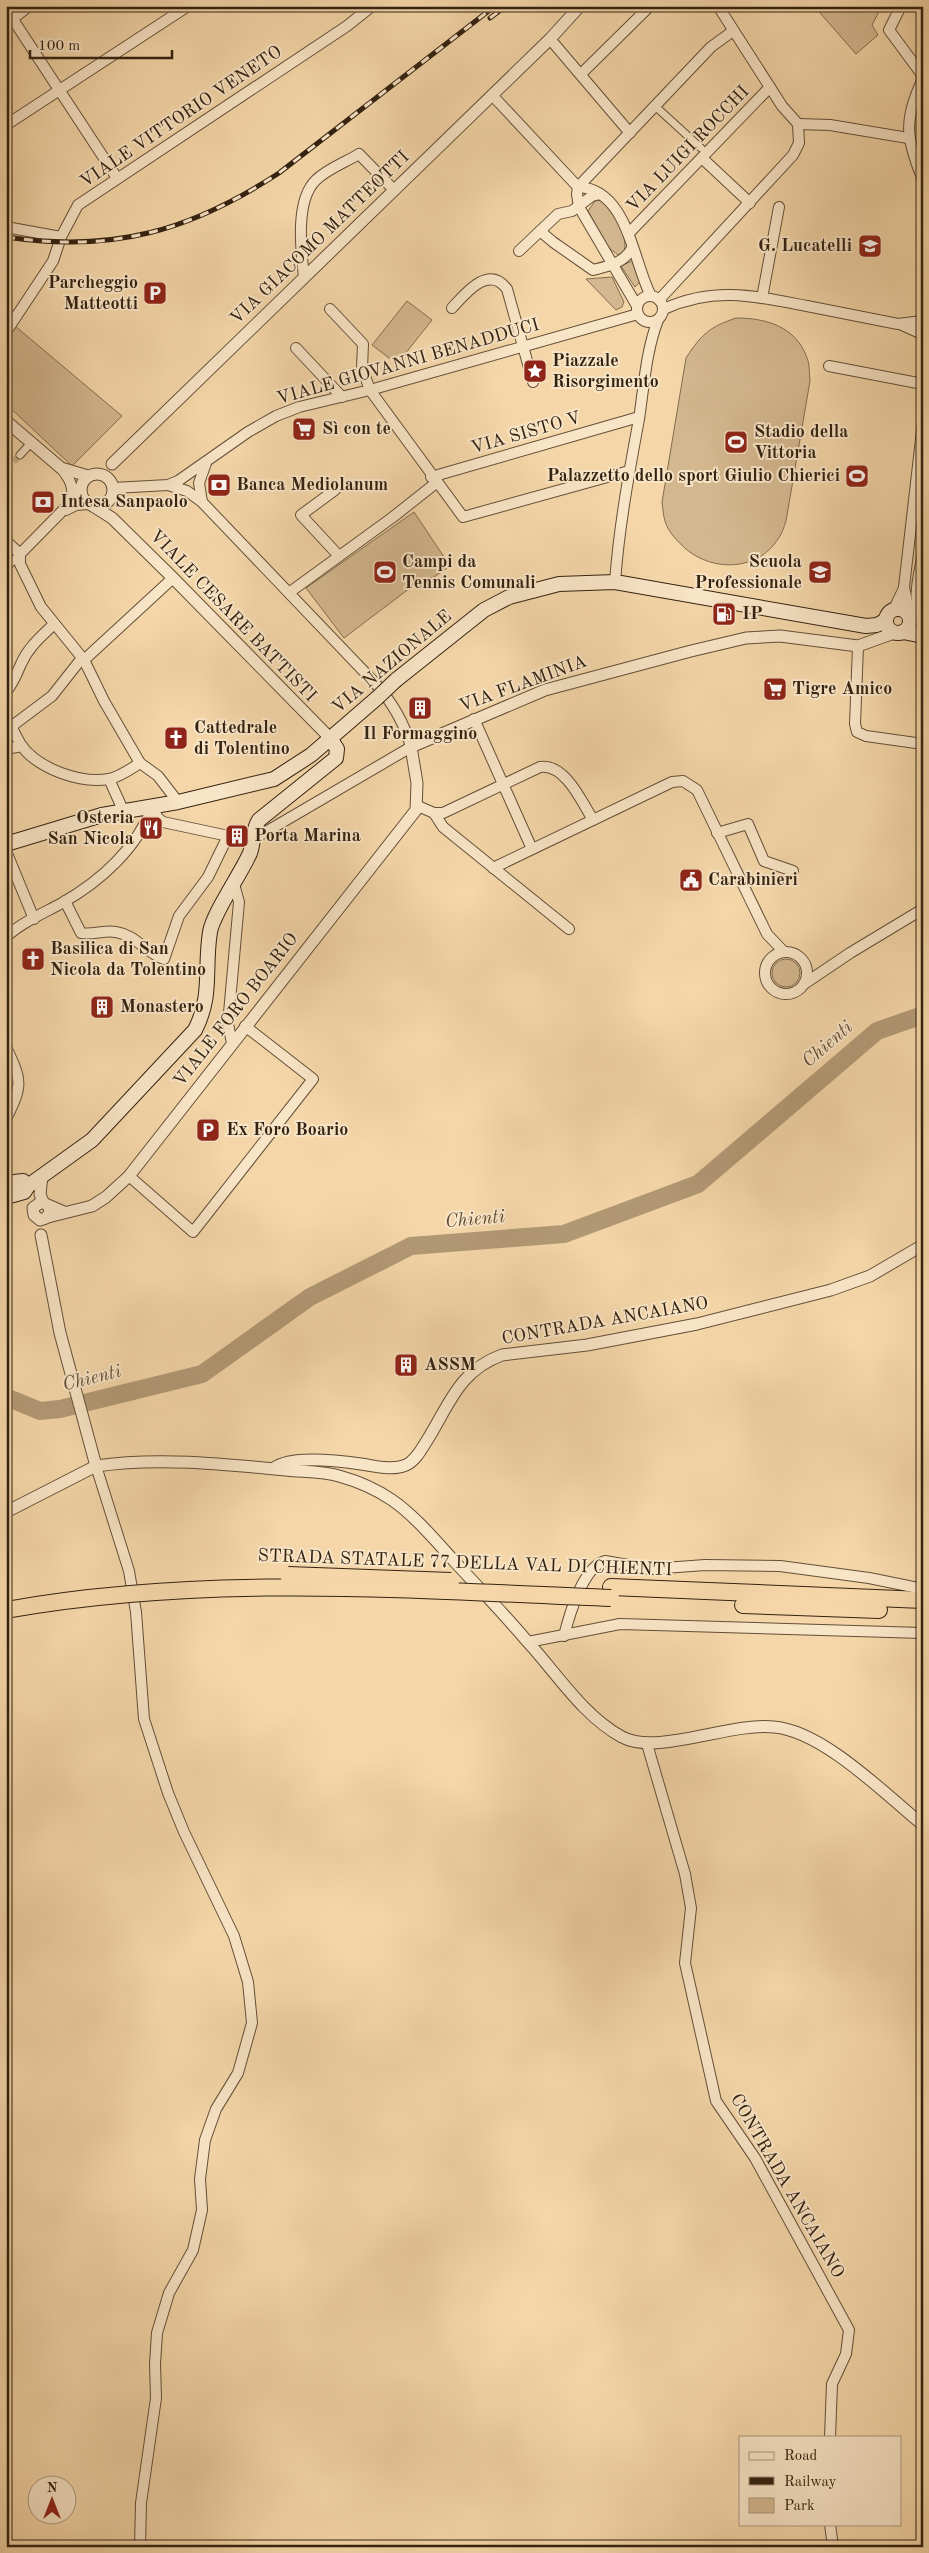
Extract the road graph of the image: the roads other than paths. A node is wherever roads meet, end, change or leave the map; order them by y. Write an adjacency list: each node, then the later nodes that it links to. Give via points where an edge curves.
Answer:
1 (29, 6): 8 (street)
2 (188, 6): 14 (street)
3 (372, 6): 24 (street, VIALE VITTORIO VENETO, via 348,26)
4 (580, 6): 10 (street, VIA GIACOMO MATTEOTTI)
5 (650, 6): 11 (street)
6 (718, 6): 9 (street)
7 (901, 6): 12 (street, via 889,30)
8 (9, 21): 14 (street)
9 (733, 31): 13 (street); 17 (street, via 711,47)
10 (551, 38): 11 (street); 15 (street, VIA GIACOMO MATTEOTTI)
11 (581, 74): 21 (street)
12 (923, 77): 22 (street, via 912,108)
13 (770, 87): 16 (street, VIA LUIGI ROCCHI); 18 (street)
14 (61, 91): 20 (street); 24 (street)
15 (492, 95): 26 (street); 27 (street, VIA GIACOMO MATTEOTTI)
16 (756, 103): 18 (street, via 768,101); 23 (street, VIA LUIGI ROCCHI)
17 (656, 106): 21 (street); 23 (street)
18 (782, 106): 19 (street)
19 (798, 124): 22 (street, via 818,123); 29 (street, via 800,137 797,149)
20 (6, 125)
21 (630, 133): 26 (street)
22 (908, 138): 25 (street)
23 (702, 154): 29 (street); 34 (street, VIA LUIGI ROCCHI)
24 (116, 178): 35 (street, VIALE VITTORIO VENETO, via 78,206)
25 (923, 180)
26 (578, 187): 28 (street, via 587,187); 30 (street)
27 (394, 190): 39 (street, VIA GIACOMO MATTEOTTI); 39 (street, via 359,154 317,178 307,190 302,208)
28 (600, 194): 30 (street, via 592,196); 34 (street, via 615,206)
29 (750, 203): 41 (street)
30 (579, 207): 33 (street, via 558,214); 38 (street)
31 (779, 207): 40 (street)
32 (6, 227): 35 (street)
33 (540, 231): 37 (street); 38 (street, via 593,270)
34 (629, 233): 36 (street)
35 (61, 237): 48 (street, VIALE VITTORIO VENETO, via 53,261)
36 (632, 248): 38 (street, via 628,256); 41 (street)
37 (519, 251)
38 (612, 265): 44 (street)
39 (304, 277): 67 (street, VIA GIACOMO MATTEOTTI, via 112,464)
40 (762, 298): 41 (street, via 746,294 715,295 678,303); 47 (street)
41 (659, 302): 44 (street, via 644,298); 45 (street)
42 (452, 308): 51 (street, via 475,284 490,279 498,281 507,290)
43 (330, 309): 56 (street, via 363,344 362,368)
44 (639, 313): 45 (street, via 650,323); 50 (street); 51 (street, VIALE GIOVANNI BENADDUCI)
45 (658, 320): 50 (street)
46 (922, 321): 47 (street); 49 (street)
47 (898, 324): 49 (street)
48 (6, 332)
49 (922, 334)
50 (651, 342): 59 (street)
51 (523, 346): 54 (street); 56 (street, VIALE GIOVANNI BENADDUCI)
52 (296, 348): 57 (street)
53 (829, 366): 55 (street)
54 (533, 382)
55 (923, 384)
56 (370, 390): 57 (street, VIALE GIOVANNI BENADDUCI); 66 (street)
57 (342, 396): 63 (street, VIALE GIOVANNI BENADDUCI, via 276,416)
58 (6, 421): 61 (street)
59 (635, 421): 65 (street); 66 (street, VIA SISTO V)
60 (923, 422): 74 (street)
61 (31, 442): 62 (street); 64 (street)
62 (20, 454)
63 (206, 462): 68 (street, VIALE GIOVANNI BENADDUCI); 70 (street, via 199,483)
64 (61, 468): 67 (street); 72 (street, via 70,478 74,490 72,501)
65 (629, 471): 66 (street, via 463,517); 81 (street, via 618,538)
66 (434, 480): 78 (street)
67 (104, 483): 68 (street); 71 (street, via 104,505); 71 (street, VIA GIACOMO MATTEOTTI, via 81,485 82,496); 73 (street)
68 (173, 483): 70 (street)
69 (335, 490): 78 (street, via 301,515)
70 (202, 502): 83 (street)
71 (91, 505): 72 (street, via 76,505); 73 (street, VIALE CESARE BATTISTI)
72 (65, 510): 77 (street)
73 (112, 518): 80 (street, VIALE CESARE BATTISTI)
74 (917, 522): 82 (street)
75 (6, 541): 77 (street)
76 (923, 553): 84 (street, via 917,604 919,614)
77 (20, 554): 79 (street); 85 (street, via 20,564 41,607)
78 (339, 556): 83 (street)
79 (6, 568)
80 (173, 578): 89 (street); 93 (street, VIALE CESARE BATTISTI)
81 (615, 582): 84 (main road, VIA NAZIONALE, via 854,625); 93 (main road, VIA NAZIONALE, bridge, via 559,584 509,597 484,610)
82 (904, 587): 84 (street); 84 (street)
83 (290, 592): 96 (street, via 392,702)
84 (901, 622): 86 (main road); 87 (main road, VIA NAZIONALE); 88 (street, VIA FLAMINIA)
85 (54, 624): 89 (street); 90 (street, via 33,644)
86 (923, 629)
87 (923, 636)
88 (858, 646): 91 (street, VIA FLAMINIA, via 780,636 746,638 584,678); 94 (street, via 857,732)
89 (83, 659): 92 (street, via 52,696); 98 (street)
90 (6, 692)
91 (474, 719): 96 (street, VIA FLAMINIA); 100 (street)
92 (8, 721): 95 (street)
93 (330, 738): 101 (main road, VIA NAZIONALE, via 296,767 274,779); 108 (main road, via 337,749 336,758)
94 (923, 744)
95 (22, 746): 97 (street); 99 (street, via 39,762 74,777)
96 (411, 748): 103 (street, via 418,783); 108 (street, VIA FLAMINIA, via 264,833)
97 (6, 749)
98 (140, 763): 99 (street); 101 (street, via 158,776)
99 (109, 779): 104 (street)
100 (503, 785): 105 (street, via 443,813); 106 (street, via 549,766 570,784); 110 (street)
101 (178, 802): 102 (main road, VIA NAZIONALE)
102 (153, 806): 104 (main road, VIA NAZIONALE); 108 (street, via 163,822); 115 (street, via 148,821 116,864)
103 (418, 806): 105 (street); 126 (street, VIALE FORO BOARIO)
104 (123, 810): 109 (main road, VIA NAZIONALE)
105 (434, 813): 112 (street, via 443,827)
106 (592, 820): 107 (street, via 672,782 683,781 697,790); 110 (street)
107 (717, 833): 113 (street, via 748,824 764,861); 120 (street)
108 (239, 837): 114 (main road, via 249,854); 115 (street, via 179,916 164,958 156,956 136,939 116,932 81,933)
109 (6, 844)
110 (532, 849): 112 (street)
111 (6, 851): 117 (street)
112 (493, 868): 118 (street)
113 (793, 871)
114 (234, 884): 127 (street, via 239,902 228,1024); 130 (main road, via 210,930 207,998 195,1030 92,1140)
115 (65, 901): 117 (street)
116 (923, 909): 124 (street)
117 (34, 919): 119 (street)
118 (569, 929)
119 (7, 934)
120 (767, 934): 121 (street); 122 (street)
121 (784, 952): 122 (street); 123 (street, via 797,954)
122 (769, 961): 125 (street, via 766,974 775,990 794,992)
123 (805, 964): 124 (street, via 815,968); 125 (street)
124 (828, 967): 125 (street)
125 (804, 984)
126 (245, 1026): 127 (street, VIALE FORO BOARIO); 131 (street, via 313,1079 193,1232)
127 (232, 1043): 131 (street, VIALE FORO BOARIO)
128 (6, 1047): 129 (street, via 20,1085)
129 (6, 1119)
130 (42, 1176): 134 (main road); 136 (street)
131 (128, 1176): 136 (street, VIALE FORO BOARIO, via 99,1202 85,1209)
132 (6, 1178): 133 (street)
133 (6, 1183): 134 (main road, via 21,1180)
134 (28, 1186): 135 (main road, via 24,1192); 136 (street)
135 (9, 1197): 136 (street)
136 (42, 1211): 138 (street, via 41,1235 60,1334)
137 (923, 1245): 139 (street, CONTRADA ANCAIANO, via 870,1276 831,1290 697,1324 587,1345 502,1355 490,1360 466,1377 454,1392 422,1450 407,1465 387,1468 318,1460 284,1463)
138 (96, 1466): 139 (street, CONTRADA ANCAIANO, via 179,1463); 140 (street); 154 (street, via 129,1571 136,1612 144,1719 184,1832 234,1936 248,1982 252,2023 238,2072 216,2110 205,2140 200,2179 202,2210 193,2250 169,2293 157,2333 156,2398 141,2503)
139 (272, 1469): 149 (street, via 336,1475 392,1500 421,1525)
140 (6, 1512)
141 (923, 1589): 148 (street, via 780,1566 705,1565 652,1569 605,1561 589,1571 568,1617)
142 (611, 1593): 143 (highway, STRADA STATALE 77 DELLA VAL DI CHIENTI, bridge, via 350,1576 266,1575 187,1577 90,1586); 144 (highway, STRADA STATALE 77 DELLA VAL DI CHIENTI); 145 (highway, STRADA STATALE 77 DELLA VAL DI CHIENTI, bridge, via 266,1586 191,1588 94,1597); 146 (highway, STRADA STATALE 77 DELLA VAL DI CHIENTI, via 835,1610)
143 (6, 1599)
144 (923, 1600)
145 (6, 1610)
146 (923, 1610)
147 (923, 1633): 148 (street, via 620,1624)
148 (564, 1636): 149 (street)
149 (528, 1642): 150 (street, via 576,1698 603,1723 632,1742)
150 (647, 1744): 151 (street, via 738,1727 776,1726 805,1735 838,1756); 152 (street, CONTRADA ANCAIANO, via 685,1874 691,1908 685,1963 716,2101 755,2158 849,2330 846,2354 832,2384)
151 (923, 1825)
152 (830, 2436)
153 (830, 2526): 155 (street)
154 (140, 2547)
155 (833, 2547)

